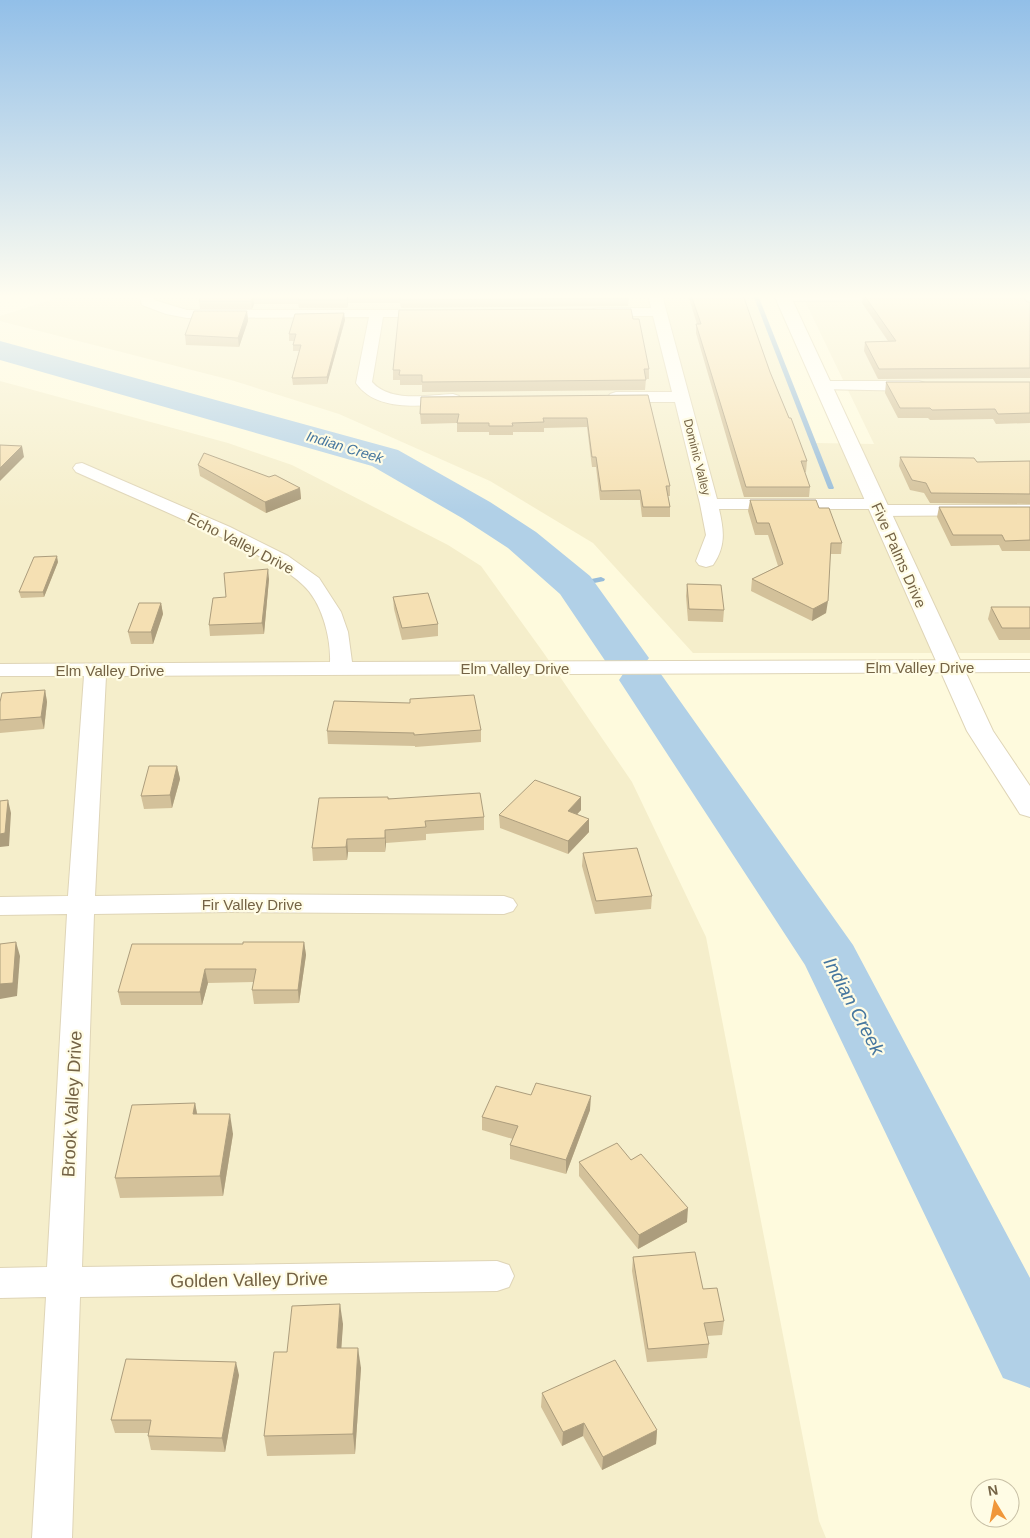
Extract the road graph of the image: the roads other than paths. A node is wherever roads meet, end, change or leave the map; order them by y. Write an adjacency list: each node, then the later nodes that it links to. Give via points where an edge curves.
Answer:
1 (367, 367): 8 (street, via 364,383 375,395 401,399)
2 (674, 367): 7 (street, Dominic Valley)
3 (814, 367): 4 (street, Five Palms Drive)
4 (823, 386): 5 (street); 11 (street, Five Palms Drive)
5 (931, 386)
6 (605, 397): 7 (street)
7 (682, 397): 10 (street, Dominic Valley)
8 (469, 398)
9 (82, 468): 16 (street, Echo Valley Drive, via 240,539 281,560 312,582 331,612 338,632)
10 (709, 504): 11 (street); 13 (street, Dominic Valley, via 715,535)
11 (878, 507): 12 (street); 15 (street, Five Palms Drive)
12 (1030, 510)
13 (706, 561)
14 (1030, 666): 15 (street, Elm Valley Drive)
15 (950, 667): 16 (street, Elm Valley Drive); 19 (street, Five Palms Drive, via 980,731)
16 (341, 669): 18 (street, Elm Valley Drive)
17 (0, 670): 18 (street, Elm Valley Drive)
18 (95, 670): 21 (street, Brook Valley Drive)
19 (1030, 808)
20 (0, 906): 21 (street, Fir Valley Drive)
21 (81, 906): 22 (street, Fir Valley Drive, via 230,903); 24 (street, Brook Valley Drive)
22 (504, 906)
23 (497, 1276): 24 (street, Golden Valley Drive)
24 (64, 1283): 25 (street, Golden Valley Drive); 26 (street, Brook Valley Drive)
25 (0, 1284)
26 (52, 1538)

